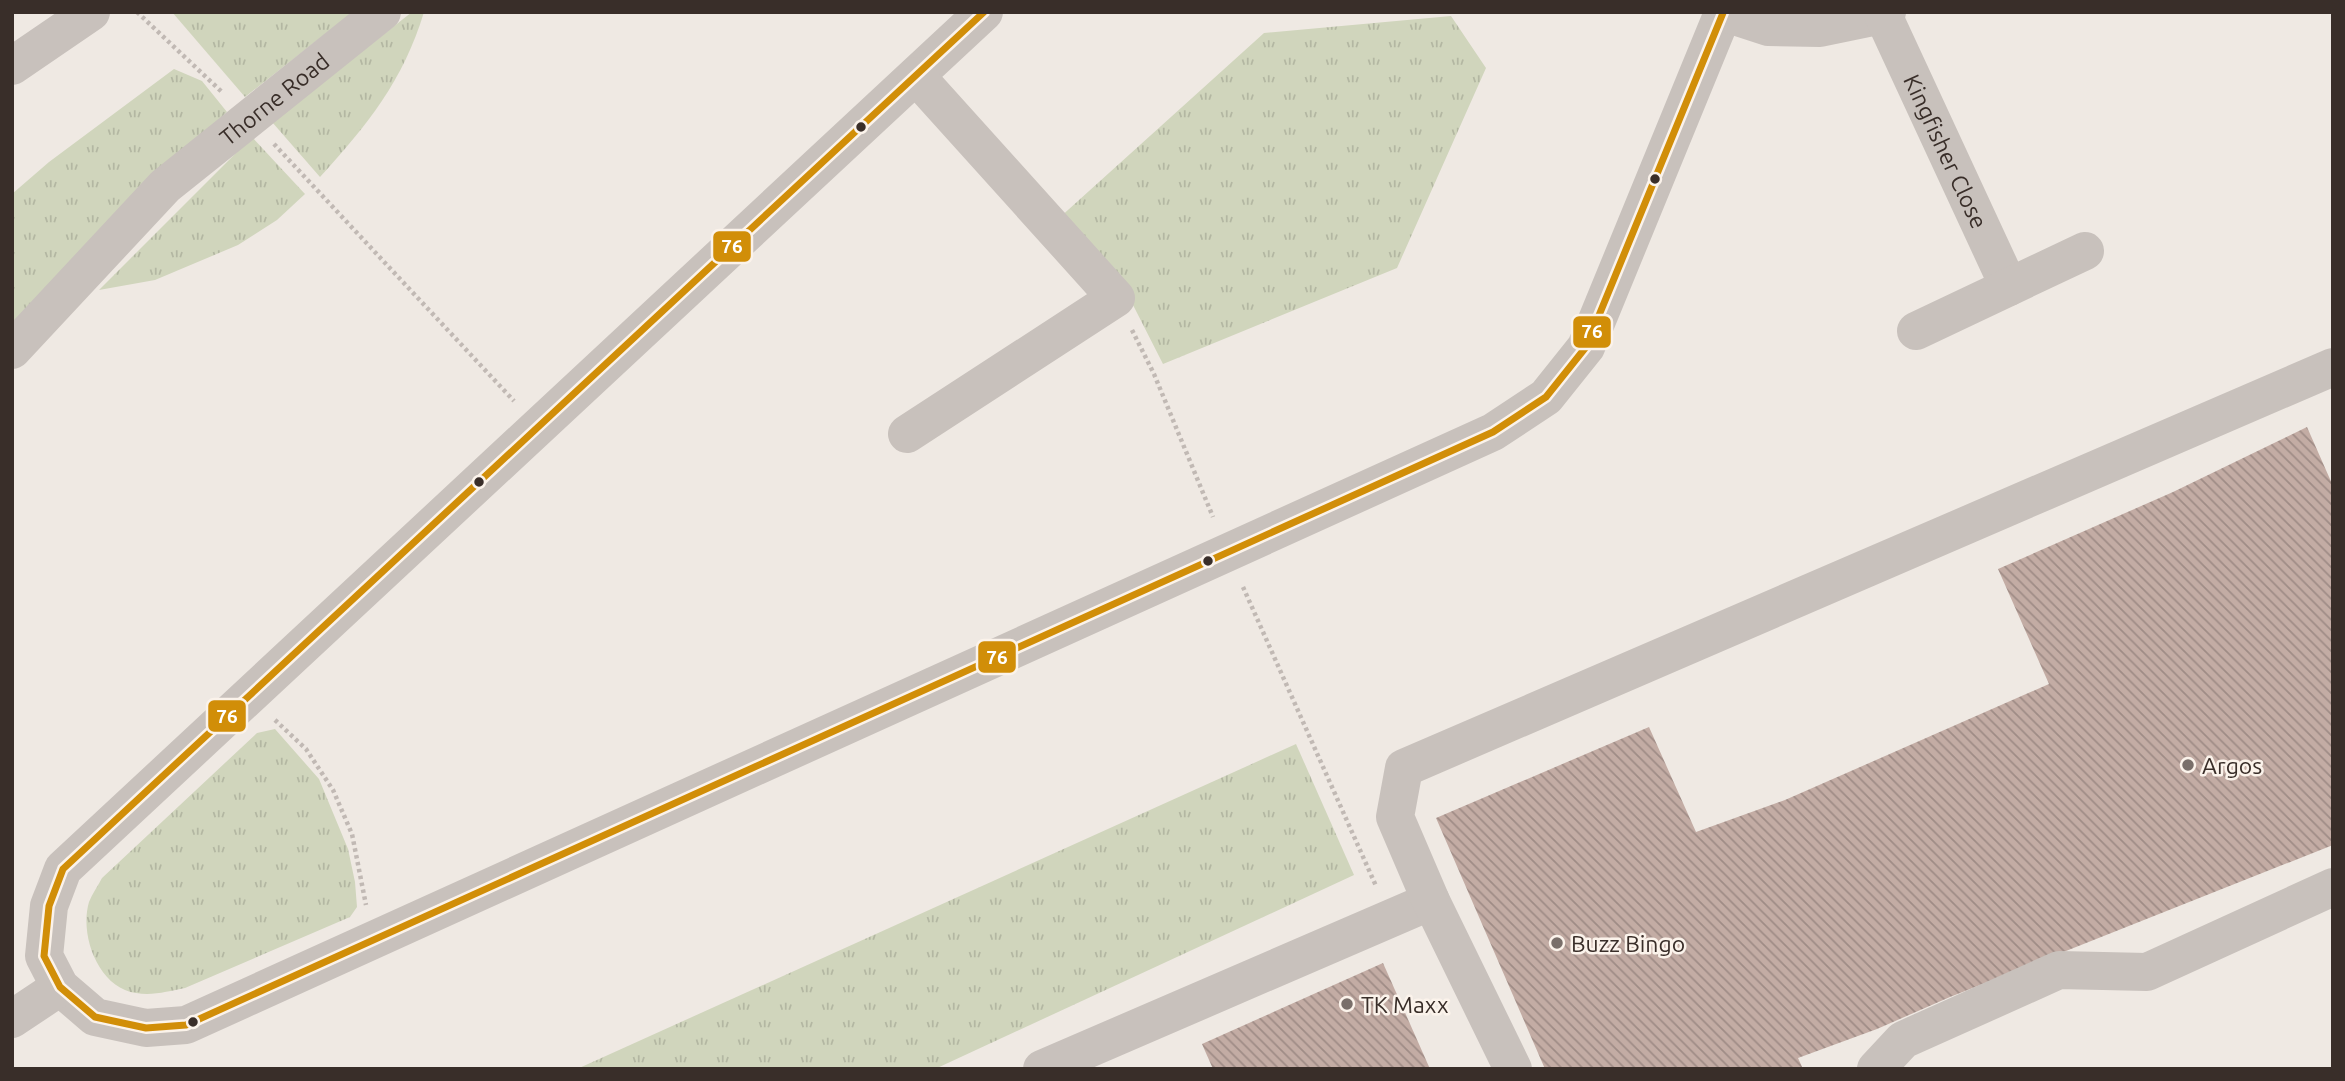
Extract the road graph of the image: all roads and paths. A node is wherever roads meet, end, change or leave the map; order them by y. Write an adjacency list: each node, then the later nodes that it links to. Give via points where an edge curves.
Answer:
1 (91, 12): 7 (street)
2 (137, 12): 9 (path)
3 (382, 12): 9 (street, Thorne Road)
4 (984, 12): 8 (street)
5 (1722, 13): 6 (street, via 1768,27 1820,28); 18 (street, via 1586,347 1546,397 1493,432)
6 (1885, 14): 11 (street, Kingfisher Close)
7 (12, 66)
8 (915, 76): 12 (street); 16 (street)
9 (250, 118): 14 (street, Thorne Road, via 165,186); 16 (path)
10 (2085, 251): 11 (street)
11 (2009, 287): 13 (street)
12 (1116, 298): 17 (street); 18 (path, via 1154,374)
13 (1916, 331)
14 (12, 350)
15 (2333, 367): 21 (street, via 1404,768 1395,817)
16 (538, 427): 19 (street)
17 (907, 434)
18 (1228, 552): 22 (path); 23 (street)
19 (250, 695): 23 (path, via 306,749 333,790 352,834); 24 (street, via 63,869 49,906 44,956)
20 (2333, 887): 28 (street, via 2147,972 2059,970 1903,1040)
21 (1432, 901): 22 (street); 27 (street)
22 (1390, 919): 26 (street)
23 (374, 940): 24 (street, via 186,1025 146,1028 95,1017)
24 (61, 987): 25 (street)
25 (12, 1019)
26 (1042, 1069)
27 (1513, 1069)
28 (1876, 1069)

